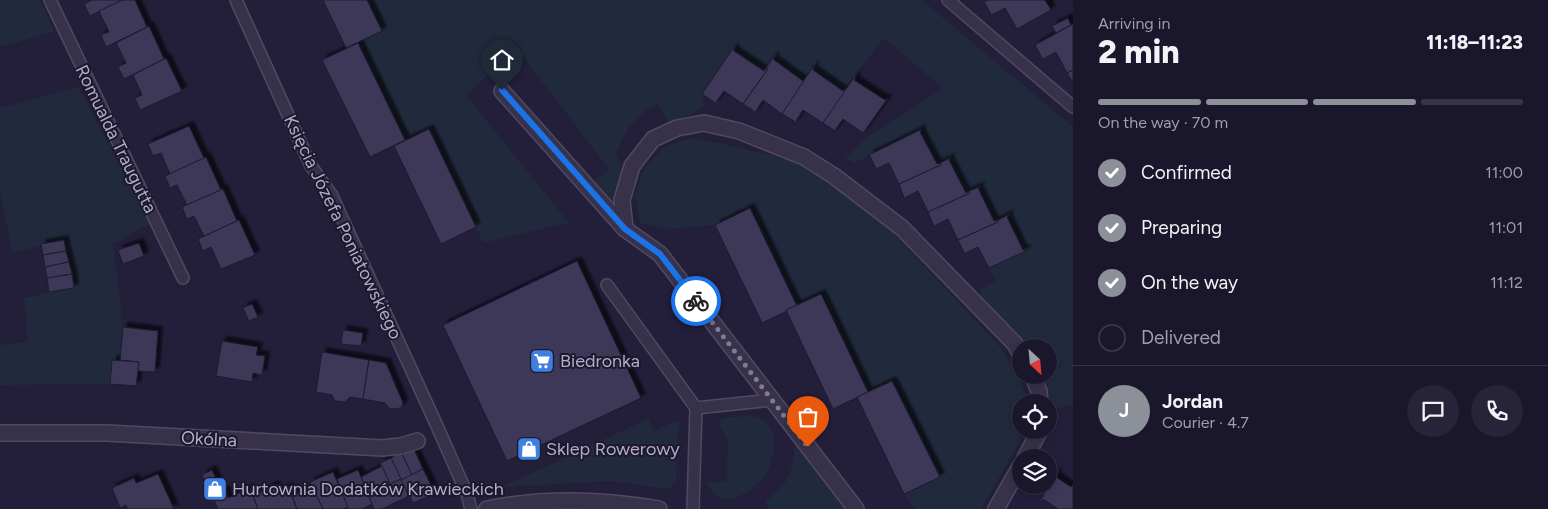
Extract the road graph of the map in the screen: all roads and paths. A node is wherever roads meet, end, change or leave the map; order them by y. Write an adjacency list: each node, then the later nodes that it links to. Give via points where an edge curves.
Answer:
1 (50, 0): 7 (lane, Romualda Traugutta)
2 (236, 0): 15 (lane, Księcia Józefa Poniatowskiego, via 311,166 331,194 448,451)
3 (948, 0): 5 (lane)
4 (502, 90): 6 (street)
5 (1073, 107)
6 (625, 229): 9 (street, via 622,200 632,166 653,139 677,128 704,123 739,131 804,157 902,228); 10 (street, via 660,254)
7 (183, 278)
8 (607, 285): 11 (lane)
9 (1012, 341)
10 (772, 400): 11 (lane); 19 (street)
11 (696, 408): 18 (lane)
12 (0, 433): 13 (street, Okólna, via 107,433 382,448)
13 (417, 441)
14 (1012, 481): 20 (street)
15 (471, 509)
16 (487, 509): 17 (street, via 540,501 575,500 609,501)
17 (659, 509)
18 (693, 509)
19 (856, 509)
20 (996, 509)

